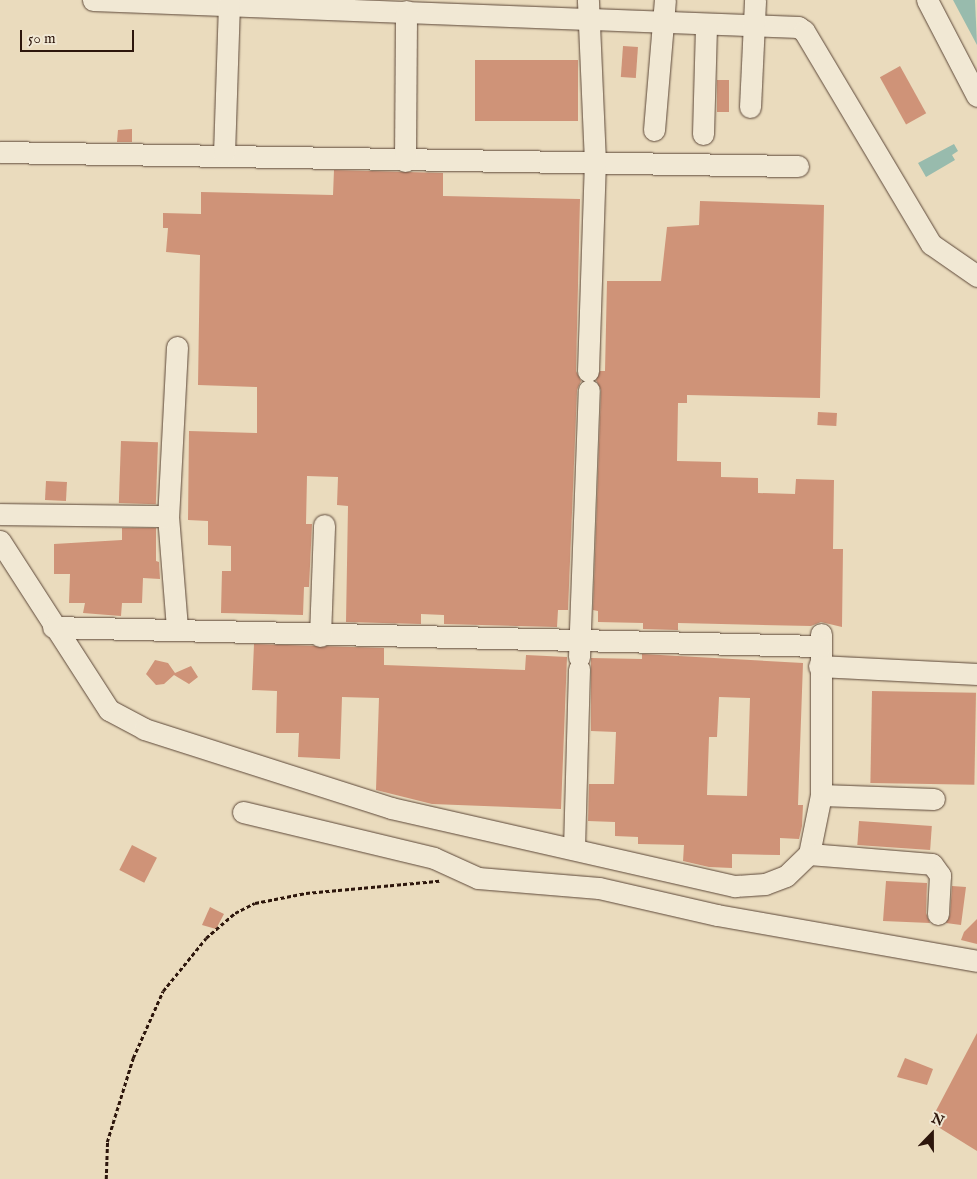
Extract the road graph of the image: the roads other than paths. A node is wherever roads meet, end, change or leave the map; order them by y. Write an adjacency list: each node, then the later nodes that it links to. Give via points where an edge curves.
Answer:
1 (93, 0): 5 (street)
2 (665, 0): 8 (street)
3 (755, 0): 10 (street)
4 (928, 0): 11 (street)
5 (229, 4): 7 (street); 16 (street)
6 (588, 10): 7 (street); 8 (street); 18 (street)
7 (406, 11): 17 (street)
8 (664, 23): 9 (street); 13 (street)
9 (706, 24): 10 (street); 14 (street)
10 (754, 25): 12 (street); 20 (street, via 792,25 804,31 923,232 946,258)
11 (977, 96)
12 (750, 107)
13 (654, 130)
14 (703, 134)
15 (0, 152): 16 (street)
16 (224, 154): 17 (street)
17 (405, 161): 18 (street)
18 (595, 162): 19 (street); 30 (street)
19 (798, 166)
20 (977, 276)
21 (177, 348): 23 (street)
22 (0, 514): 23 (street)
23 (168, 516): 27 (street)
24 (324, 525): 28 (street)
25 (0, 541): 26 (street)
26 (53, 627): 27 (street); 35 (street, via 109,710 144,729 391,808)
27 (177, 629): 28 (street)
28 (320, 636): 30 (street)
29 (820, 649): 30 (street); 31 (street); 32 (street)
30 (579, 655): 35 (street)
31 (977, 674)
32 (821, 795): 33 (street); 36 (street)
33 (934, 799)
34 (243, 812): 38 (street, via 434,858 478,878 599,888 717,915)
35 (574, 848): 36 (street, via 735,886 765,884 786,876)
36 (809, 854): 37 (street, via 932,864 940,875)
37 (938, 914)
38 (977, 961)

